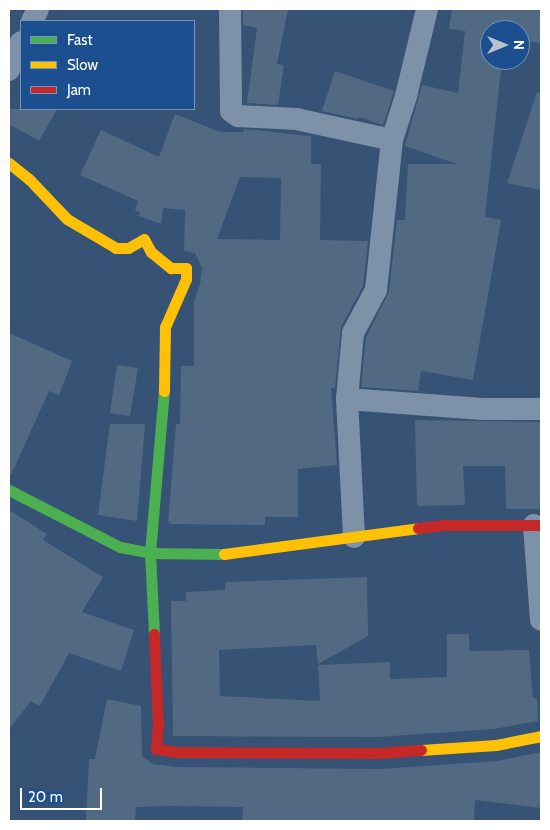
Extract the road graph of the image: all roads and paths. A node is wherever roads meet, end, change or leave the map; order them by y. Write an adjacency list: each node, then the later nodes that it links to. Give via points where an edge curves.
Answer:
1 (230, 9): 5 (street, via 231,111 238,116 296,119)
2 (427, 9): 5 (street)
3 (20, 44): 4 (street)
4 (9, 70)
5 (392, 140): 7 (street, via 379,278 353,333)
6 (9, 163): 12 (street, via 30,179 67,219 116,248 128,248 144,238 151,252 171,268 186,268 186,279 165,327 165,373)
7 (347, 399): 8 (street, via 483,409); 11 (street)
8 (541, 409)
9 (9, 490): 12 (street, via 120,547)
10 (538, 525): 11 (street, via 443,525); 13 (street)
11 (354, 537): 12 (street, via 213,555)
12 (150, 554): 14 (street, via 158,725 156,748 178,752 378,753 496,745)
13 (541, 620)
14 (541, 736)

